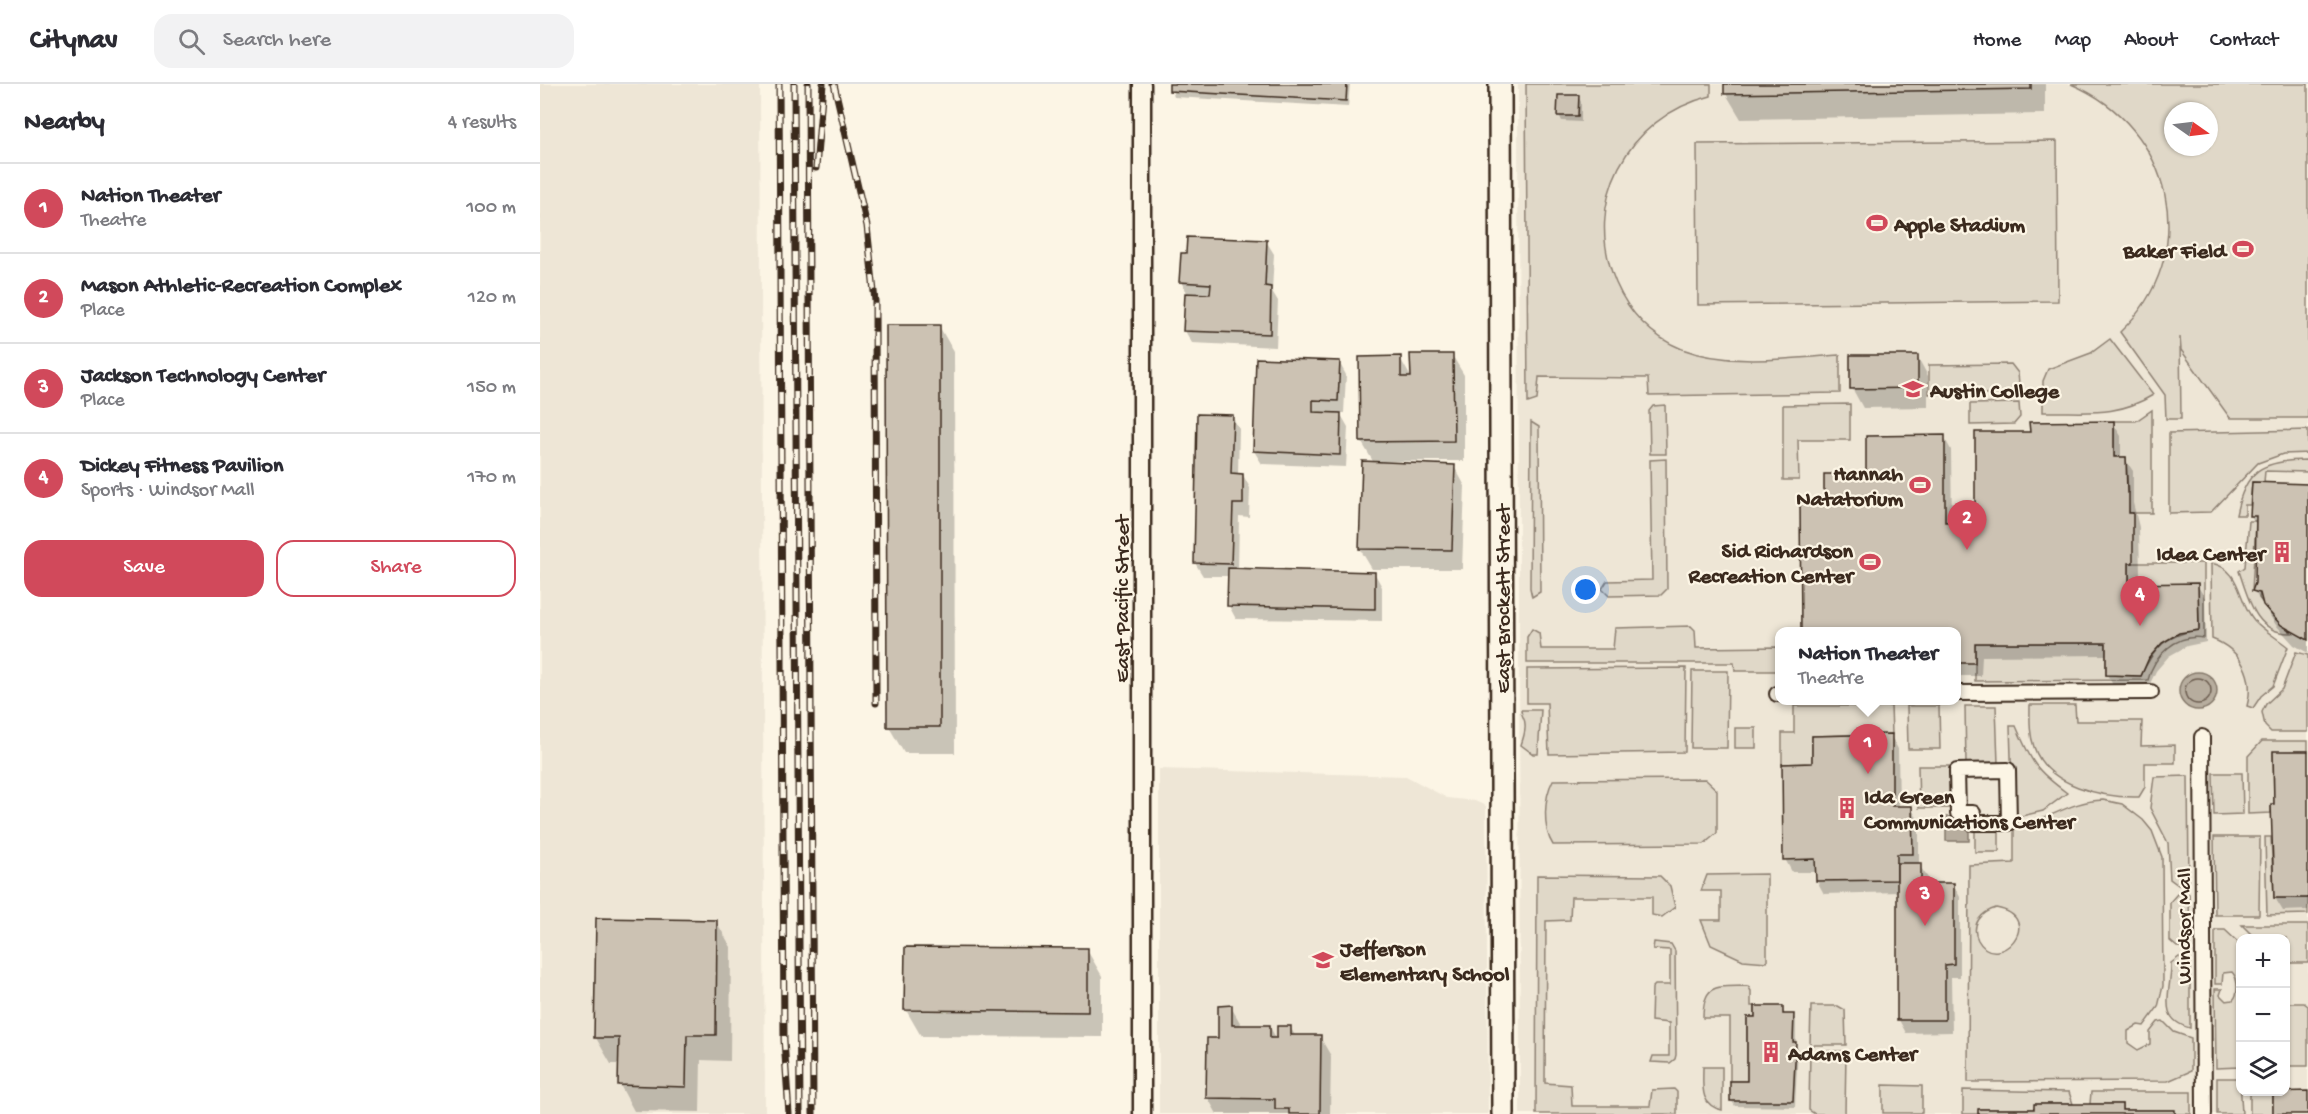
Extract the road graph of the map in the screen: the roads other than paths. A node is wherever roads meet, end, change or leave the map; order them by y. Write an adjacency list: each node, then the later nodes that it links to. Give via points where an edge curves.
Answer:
1 (1142, 84): 7 (street, East Pacific Street)
2 (1500, 84): 8 (street, East Brockett Street)
3 (1961, 693): 4 (street)
4 (2151, 693)
5 (2202, 737): 9 (street, Windsor Mall)
6 (2008, 770): 6 (street, via 2009,823 1973,824 1973,813 1958,813 1957,771)
7 (1142, 1114)
8 (1503, 1114)
9 (2204, 1114)

